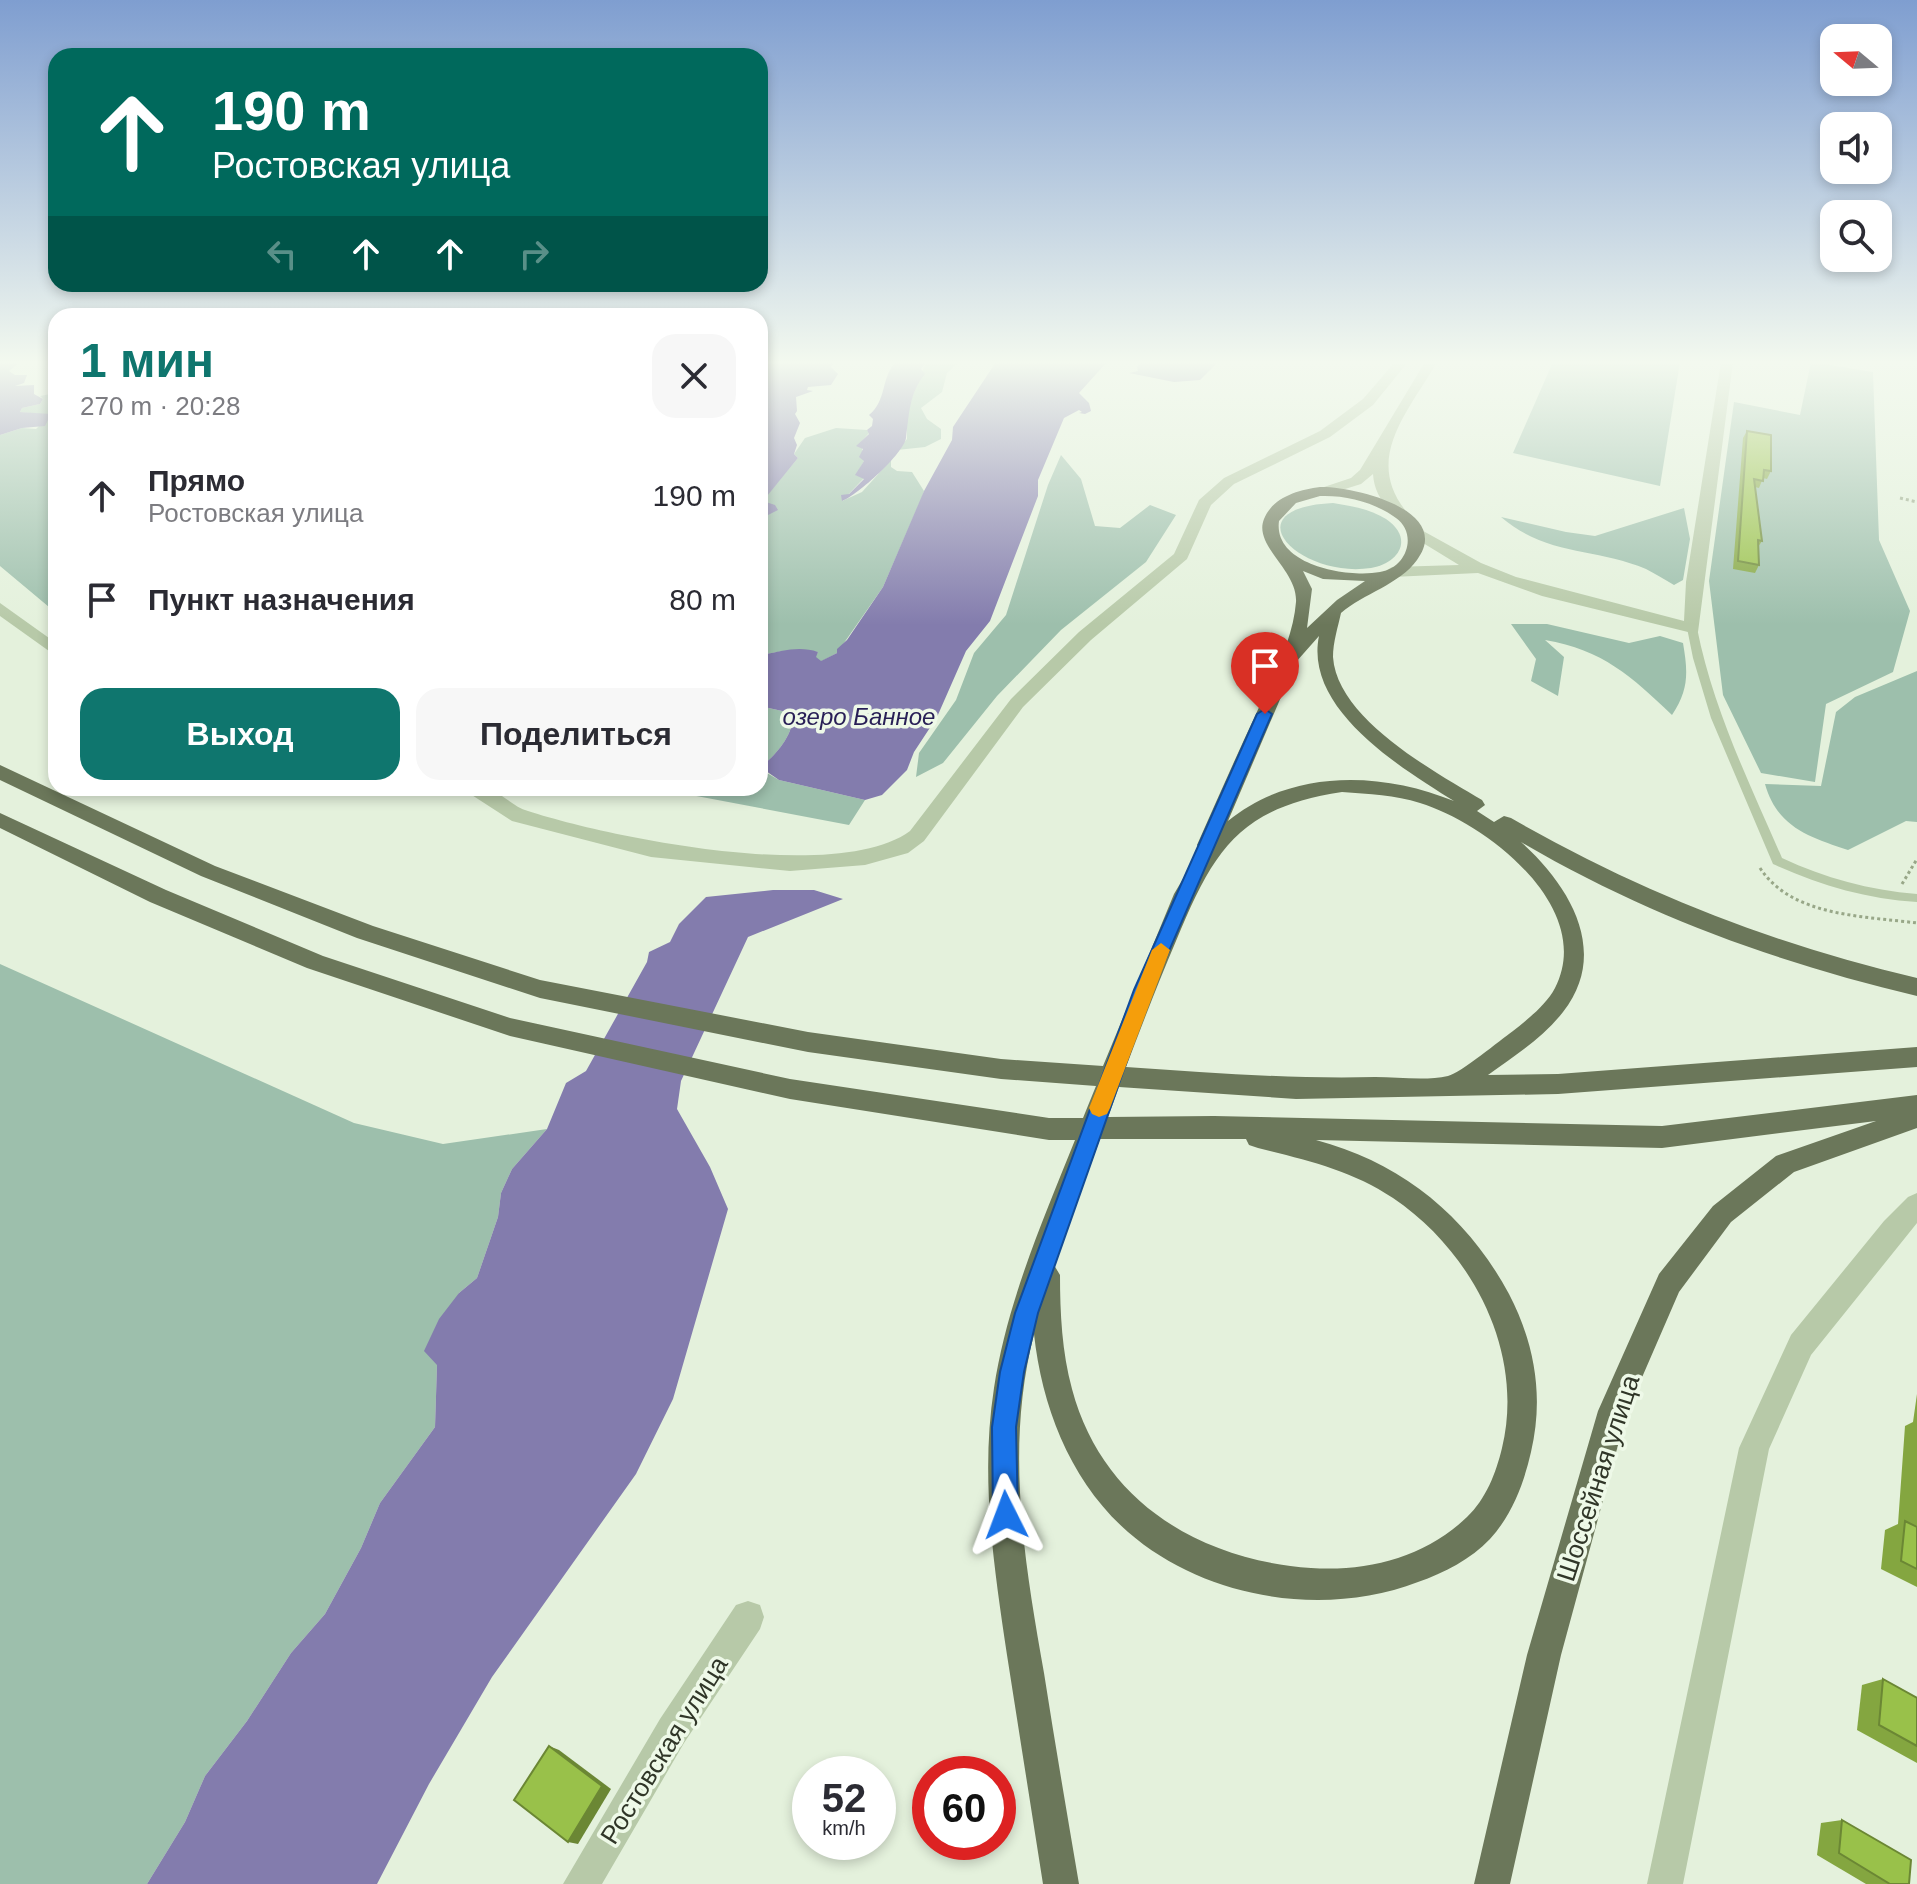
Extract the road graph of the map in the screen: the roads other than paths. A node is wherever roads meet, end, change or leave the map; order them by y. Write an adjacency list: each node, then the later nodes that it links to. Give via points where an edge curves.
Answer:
1 (1292, 450): 19 (street, via 1229,481 1204,503 1181,556 1085,636 1017,703 917,836 901,848 865,858 790,863 651,850 519,816)
2 (1382, 450): 5 (street, via 1356,481)
3 (1383, 450): 6 (street, via 1378,479)
4 (1714, 450): 13 (street)
5 (1329, 490): 6 (main road, via 1358,494); 8 (main road, via 1292,499 1278,510 1269,533)
6 (1397, 510): 7 (main road)
7 (1416, 532): 9 (street); 10 (main road, via 1414,554)
8 (1287, 558): 10 (main road, via 1323,574); 15 (main road, via 1299,574 1304,598)
9 (1485, 571): 10 (street, via 1453,568); 13 (street)
10 (1386, 575): 12 (main road)
11 (0, 608): 14 (street)
12 (1333, 612): 15 (main road); 23 (main road, via 1324,658 1331,683 1357,719 1423,773 1621,889 1837,970)
13 (1692, 628): 22 (lane, via 1699,667 1777,861 1818,881)
14 (48, 645)
15 (1288, 661): 21 (main road)
16 (0, 772): 17 (main road)
17 (48, 795)
18 (50, 796): 25 (main road, via 208,871 365,932 540,989 808,1042 1001,1069 1296,1089)
19 (485, 796)
20 (0, 820): 28 (main road, via 158,896 315,962 510,1027 790,1089 1049,1129)
21 (1196, 872): 25 (main road, via 1230,830 1259,808 1289,794 1329,787 1371,787 1446,805 1521,851 1566,911 1574,933 1571,976 1545,1017); 30 (main road, via 1143,990)
22 (1917, 898)
23 (1917, 987)
24 (1917, 1057): 25 (main road, via 1558,1084)
25 (1456, 1085)
26 (1917, 1105): 28 (main road, via 1662,1137)
27 (1917, 1117): 34 (main road, Шоссейная улица, via 1785,1164 1722,1214 1669,1283 1613,1411 1544,1655)
28 (1214, 1127): 30 (main road, via 1326,1154 1391,1182 1462,1244 1488,1282 1508,1322 1520,1364 1521,1450 1492,1514 1465,1542 1394,1577 1309,1587 1258,1579 1167,1542 1129,1514 1095,1474 1070,1427 1052,1371)
29 (1917, 1205): 35 (street, via 1801,1345 1754,1448)
30 (1046, 1256): 33 (main road, via 1012,1372 1004,1427 1004,1491 1009,1563)
31 (748, 1617): 32 (street, Ростовская улица)
32 (581, 1884)
33 (1061, 1884)
34 (1492, 1884)
35 (1665, 1884)

